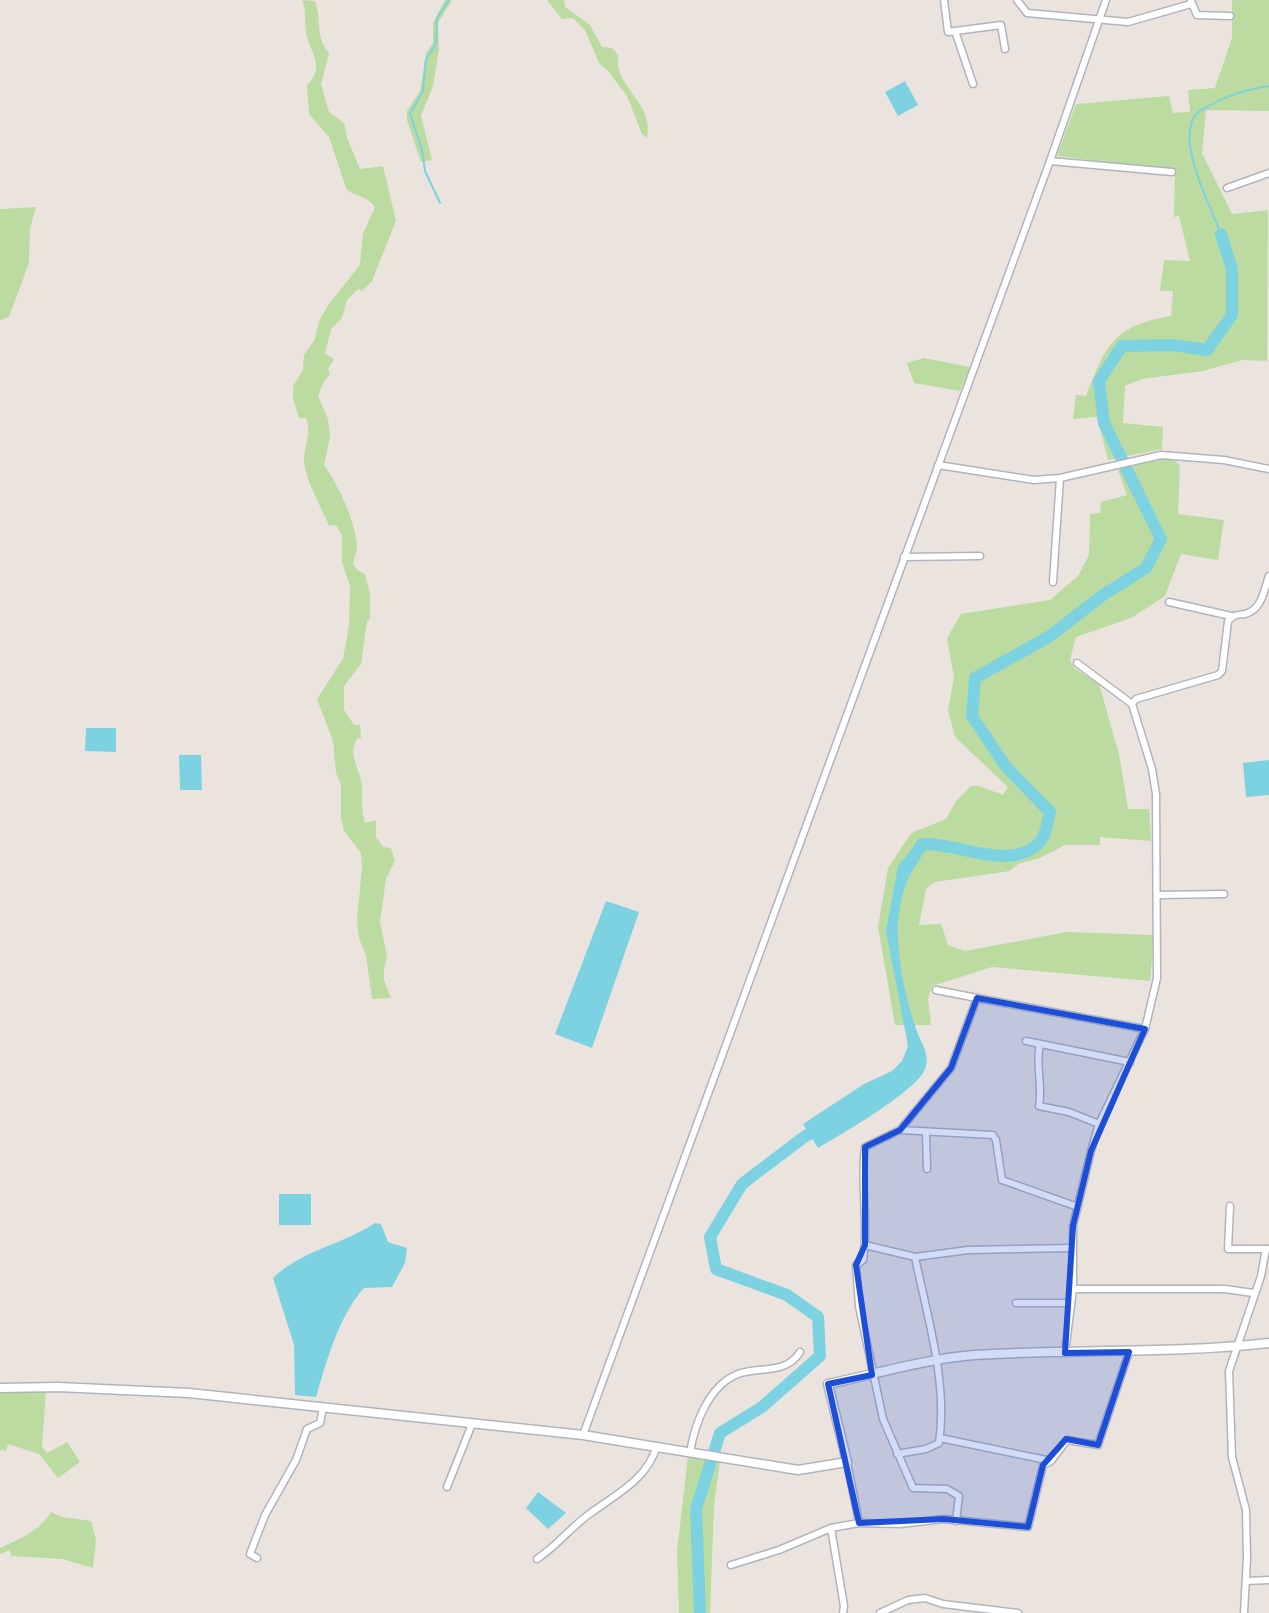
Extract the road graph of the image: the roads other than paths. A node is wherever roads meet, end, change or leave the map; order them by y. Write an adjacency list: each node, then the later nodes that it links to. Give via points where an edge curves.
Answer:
1 (944, 0): 7 (street, via 948,32)
2 (1017, 0): 6 (street, via 1027,13)
3 (1106, 0): 6 (street)
4 (1191, 2): 5 (street, via 1197,15); 6 (street, via 1128,22)
5 (1230, 16)
6 (1100, 18): 10 (street)
7 (955, 31): 8 (street, via 1001,25); 9 (street)
8 (1005, 49)
9 (973, 84)
10 (1050, 161): 11 (street); 14 (street)
11 (1172, 172)
12 (1269, 173): 13 (street)
13 (1227, 188)
14 (938, 465): 16 (street, via 1034,480); 18 (street)
15 (1269, 469): 16 (street, via 1161,455)
16 (1060, 478): 20 (street)
17 (980, 556): 18 (street)
18 (904, 557): 57 (street)
19 (1269, 576): 22 (street, via 1259,605)
20 (1053, 582)
21 (1169, 602): 22 (street)
22 (1231, 616): 24 (street, via 1218,675)
23 (1077, 663): 24 (street)
24 (1132, 704): 26 (street, via 1156,794)
25 (1224, 894): 26 (street)
26 (1158, 895): 29 (street, via 1157,978)
27 (936, 990): 28 (street)
28 (977, 998): 29 (street); 34 (street, via 951,1068)
29 (1145, 1029): 32 (street)
30 (1026, 1041): 31 (street)
31 (1040, 1044): 32 (street); 33 (street, via 1039,1106)
32 (1130, 1062): 33 (street)
33 (1099, 1124): 38 (street)
34 (900, 1130): 35 (street); 39 (street, via 865,1147)
35 (926, 1133): 36 (street); 38 (street, via 993,1135 1002,1180)
36 (927, 1169)
37 (1230, 1206): 41 (street, via 1228,1249)
38 (1078, 1207): 40 (street)
39 (865, 1245): 42 (street); 53 (street, via 863,1260 856,1265)
40 (1072, 1248): 42 (street); 43 (street)
41 (1268, 1249): 44 (street)
42 (915, 1257): 52 (street)
43 (1073, 1289): 44 (street); 46 (street)
44 (1253, 1293): 48 (street)
45 (1016, 1303): 46 (street)
46 (1071, 1303): 51 (street)
47 (1269, 1343): 48 (street)
48 (1237, 1347): 50 (street); 72 (street, via 1229,1371 1230,1429 1246,1510)
49 (800, 1352): 60 (street, via 784,1367 736,1375 721,1387 699,1416)
50 (1129, 1352): 51 (street); 62 (street, via 1098,1445 1067,1440)
51 (1065, 1353): 52 (street)
52 (935, 1360): 53 (street); 58 (street)
53 (872, 1375): 61 (street); 63 (street, via 828,1384)
54 (0, 1388): 55 (street, via 189,1393)
55 (323, 1407): 56 (street); 68 (street, via 320,1423 304,1434 296,1460 265,1515 250,1554)
56 (472, 1424): 57 (street); 64 (street)
57 (583, 1435): 59 (street)
58 (940, 1438): 61 (street, via 926,1449); 62 (street)
59 (657, 1446): 60 (street); 69 (street, via 641,1477)
60 (694, 1452): 63 (street, via 798,1470)
61 (897, 1454): 65 (street, via 913,1488 947,1489 959,1496)
62 (1051, 1461): 65 (street, via 1043,1465 1028,1527)
63 (847, 1462): 66 (street)
64 (447, 1487)
65 (956, 1521): 66 (street)
66 (859, 1523): 67 (street)
67 (831, 1528): 70 (street); 73 (street)
68 (257, 1558)
69 (537, 1559)
70 (731, 1565)
71 (1269, 1580): 72 (street)
72 (1246, 1581): 76 (street)
73 (843, 1613)
74 (880, 1613): 75 (street, via 925,1598)
75 (1018, 1613)
76 (1244, 1613)

